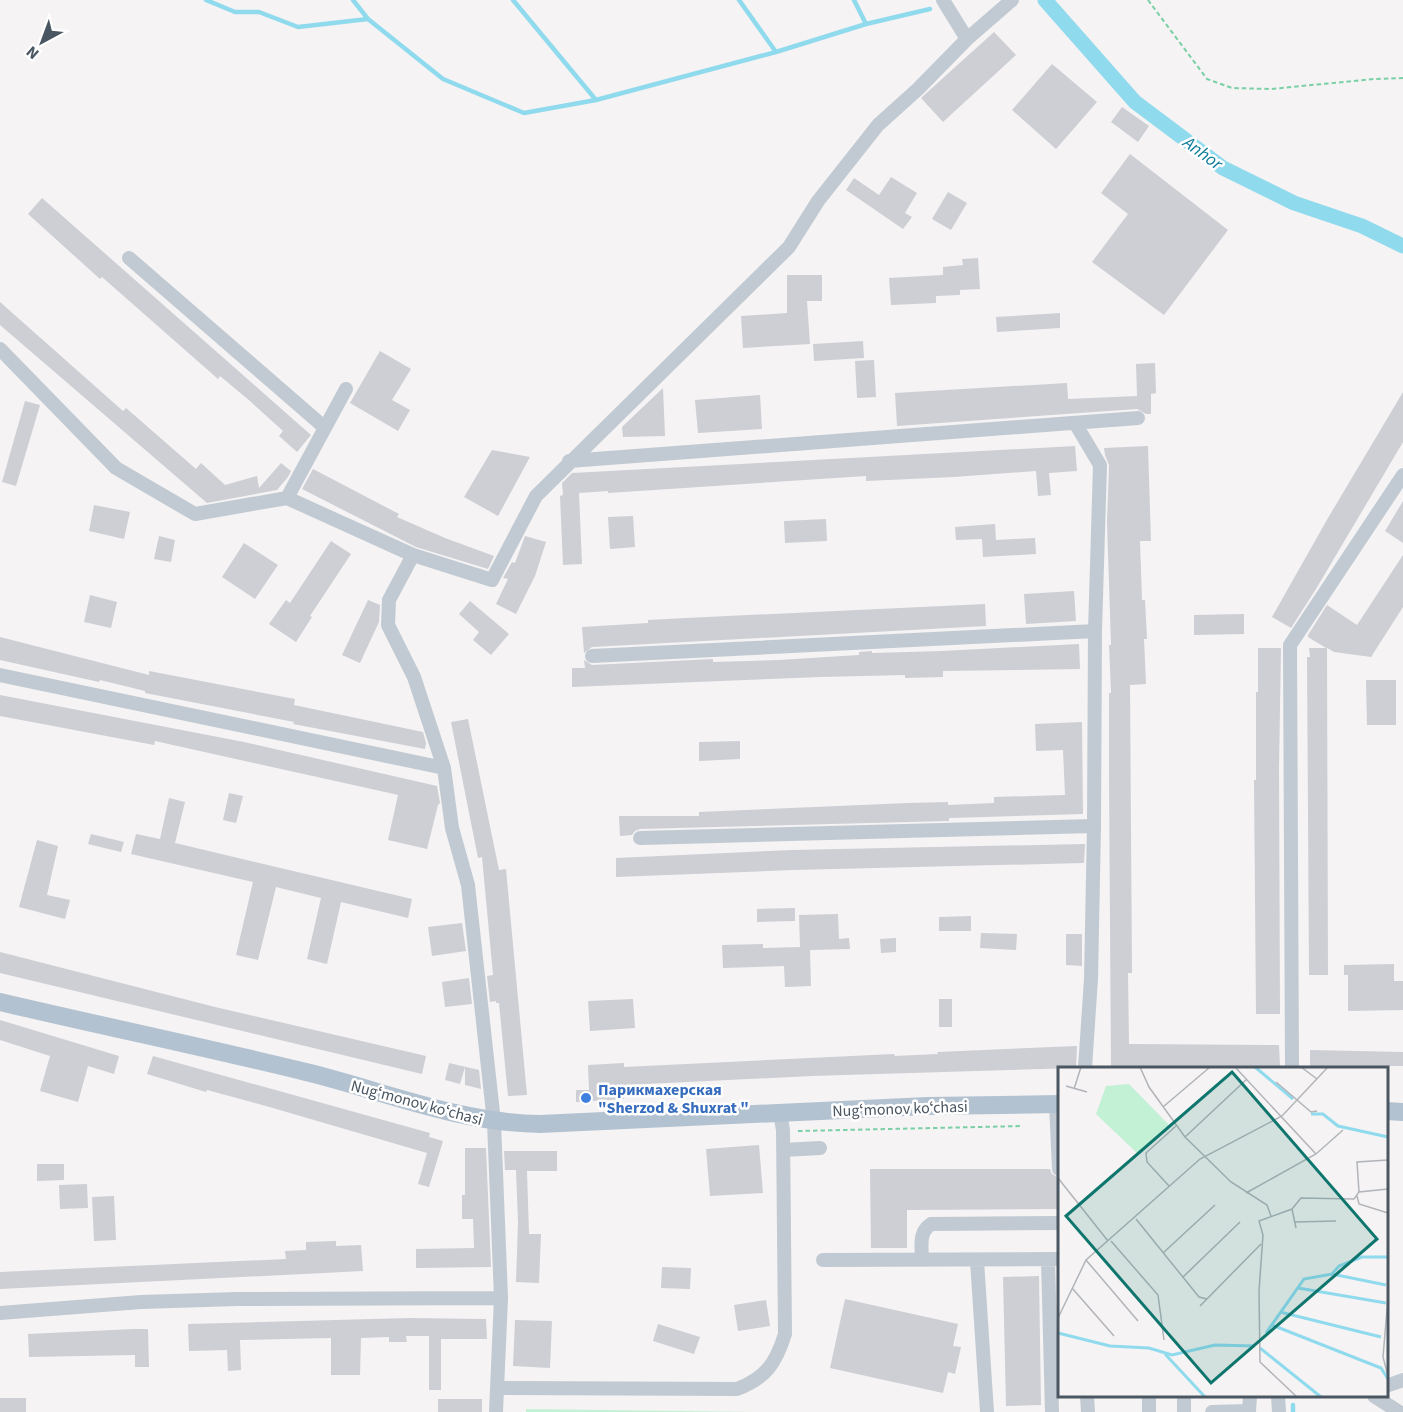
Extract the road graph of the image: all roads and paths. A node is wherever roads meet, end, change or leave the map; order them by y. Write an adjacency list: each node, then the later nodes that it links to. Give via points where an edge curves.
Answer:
1 (943, 0): 4 (street)
2 (1012, 0): 4 (street)
3 (1148, 0): 5 (path, via 1207,79 1232,88 1271,89)
4 (967, 39): 12 (street, via 878,125 818,201 789,247)
5 (1403, 78)
6 (129, 258): 11 (street)
7 (0, 349): 14 (street, via 116,468 195,514)
8 (346, 389): 11 (street)
9 (1138, 418): 10 (street)
10 (1075, 423): 12 (street); 16 (street, via 1100,465)
11 (324, 427): 14 (street)
12 (569, 461): 15 (street, via 536,496 492,580)
13 (1403, 475): 24 (street, via 1290,645)
14 (287, 498): 15 (street)
15 (413, 555): 19 (street, via 389,600 388,625 414,677)
16 (1095, 631): 17 (street); 20 (street)
17 (592, 656)
18 (0, 675): 19 (street)
19 (444, 768): 29 (street, via 452,828 468,885)
20 (1094, 826): 21 (street); 23 (street)
21 (640, 838)
22 (0, 1002): 29 (main road, Nugʻmonov koʻchasi, via 307,1072)
23 (1085, 1067)
24 (1292, 1067)
25 (1058, 1104): 28 (main road, Nugʻmonov koʻchasi)
26 (1388, 1111): 27 (main road)
27 (1403, 1112)
28 (780, 1113): 29 (main road, Nugʻmonov koʻchasi, via 551,1124); 33 (street)
29 (494, 1122): 39 (street)
30 (1023, 1126): 31 (path)
31 (798, 1131)
32 (820, 1148): 33 (street)
33 (783, 1150): 43 (street, via 785,1334 778,1356 754,1382 737,1389)
34 (1058, 1223): 37 (street, via 932,1224 921,1237)
35 (1053, 1259): 38 (street); 49 (street)
36 (823, 1260): 37 (street)
37 (922, 1260): 38 (street)
38 (977, 1261): 48 (street)
39 (501, 1298): 40 (street, via 237,1299); 43 (street)
40 (0, 1313)
41 (1403, 1380): 42 (street)
42 (1388, 1385)
43 (498, 1388): 47 (street)
44 (1278, 1397): 51 (street)
45 (1377, 1397): 52 (street)
46 (1249, 1411): 50 (street)
47 (496, 1412)
48 (987, 1412)
49 (1052, 1412)
50 (1212, 1412)
51 (1279, 1412)
52 (1399, 1412)

